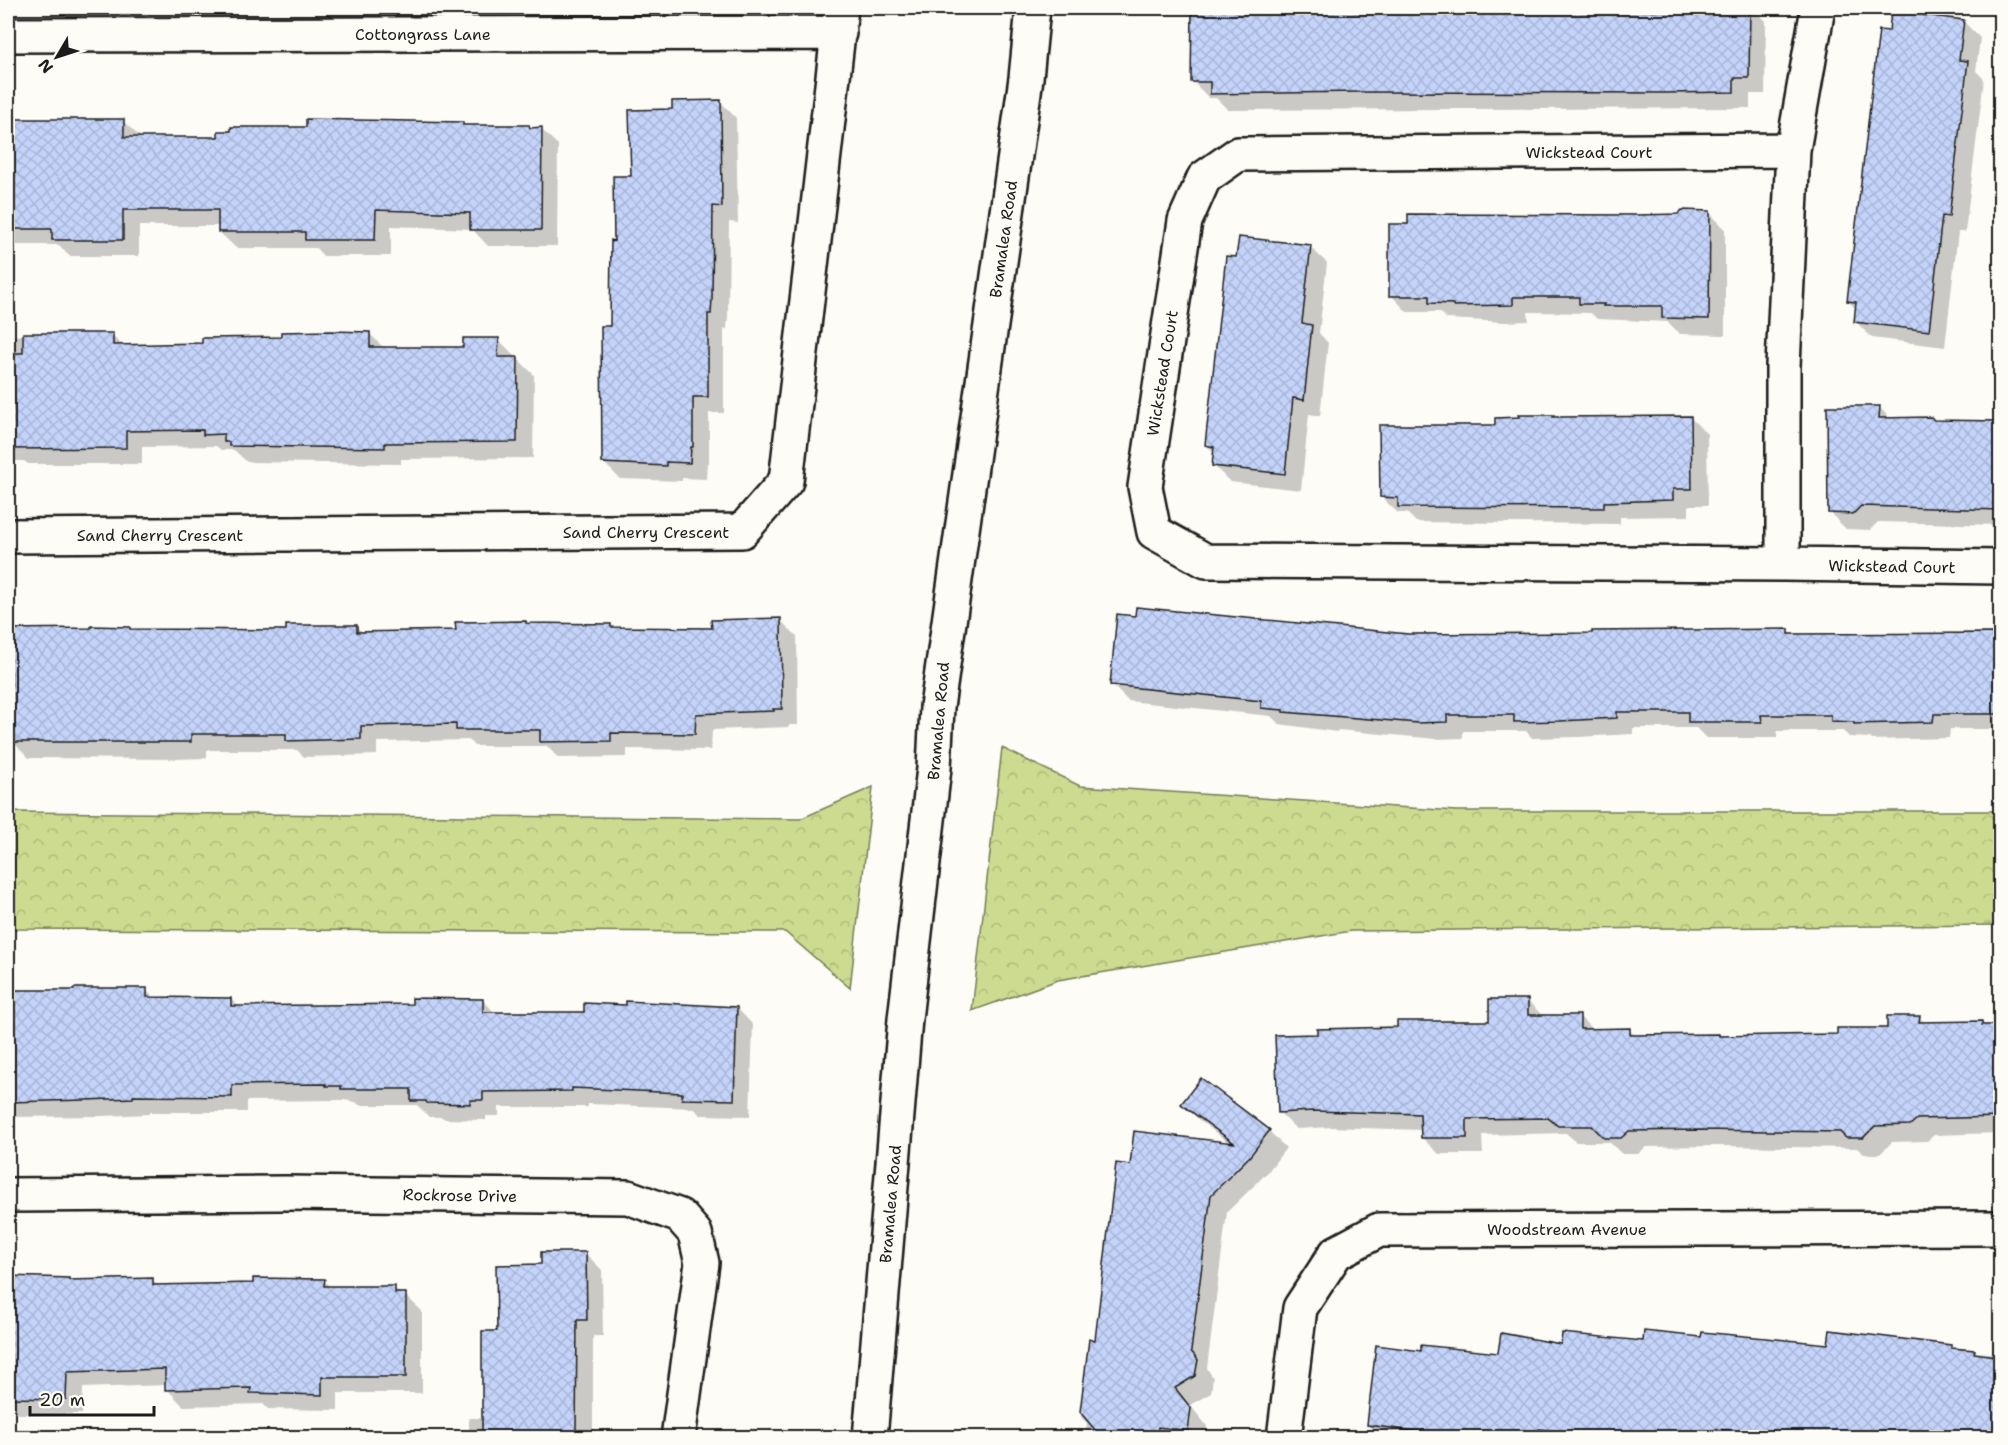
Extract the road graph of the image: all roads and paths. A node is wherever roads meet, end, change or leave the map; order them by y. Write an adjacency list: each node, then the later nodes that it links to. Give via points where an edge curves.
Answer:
1 (1033, 8): 12 (street, Bramalea Road, via 937,707)
2 (1818, 8): 5 (street)
3 (840, 20): 4 (street, Cottongrass Lane); 6 (street, Sand Cherry Crescent, via 786,481 742,531)
4 (8, 35)
5 (1793, 150): 7 (street, via 1783,366); 7 (street, Wickstead Court, via 1238,154 1204,178 1185,222 1145,487 1154,532 1206,561)
6 (8, 536)
7 (1783, 564): 8 (street, Wickstead Court)
8 (2001, 567)
9 (8, 1195): 11 (street, Rockrose Drive, via 628,1197 665,1210 680,1216 695,1233 702,1263)
10 (2001, 1228): 13 (street, Woodstream Avenue, via 1379,1230 1336,1252 1300,1308)
11 (678, 1437)
12 (870, 1437)
13 (1284, 1437)

